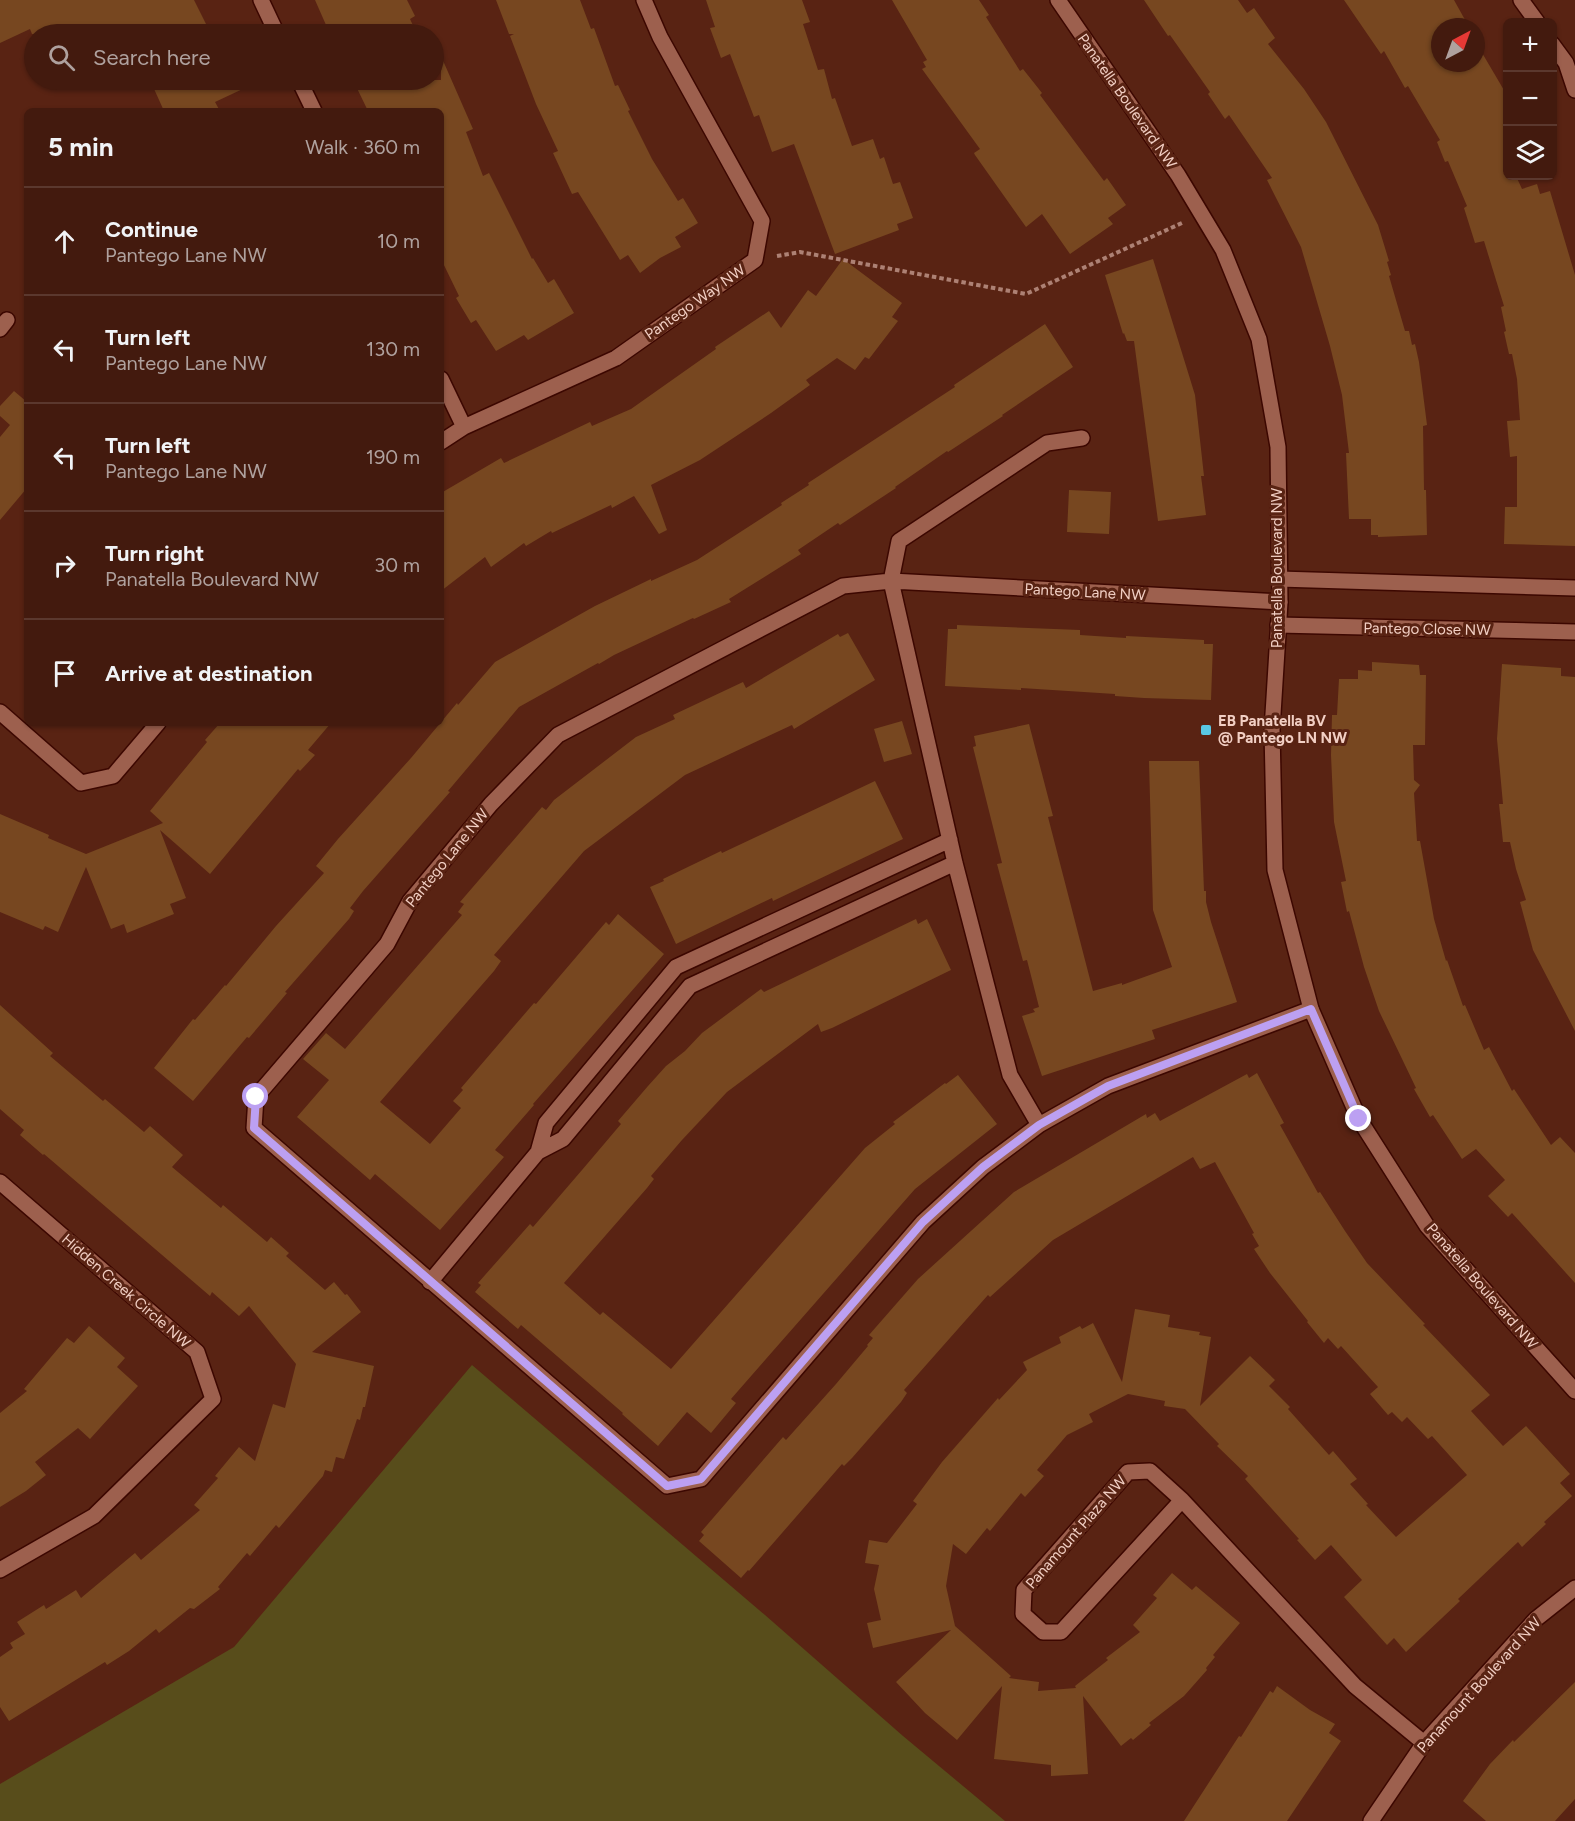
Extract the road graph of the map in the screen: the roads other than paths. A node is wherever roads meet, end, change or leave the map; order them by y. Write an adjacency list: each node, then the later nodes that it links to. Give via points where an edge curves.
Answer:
1 (261, 0): 6 (street)
2 (644, 0): 13 (street, Pantego Way NW, via 660,38 762,221 755,260 616,358)
3 (1058, 0): 16 (street, Panatella Boulevard NW, via 1178,175 1223,250 1259,339 1278,447)
4 (1521, 0): 5 (street)
5 (1534, 18)
6 (272, 24)
7 (1557, 49): 8 (street)
8 (1570, 60): 10 (street)
9 (304, 90): 11 (street)
10 (1575, 90)
11 (313, 108)
12 (444, 385): 13 (street)
13 (464, 427): 15 (street, Pantego Way NW)
14 (1082, 438): 17 (street, via 1047,443 899,541)
15 (444, 440)
16 (1279, 579): 18 (street); 19 (street, Panatella Boulevard NW)
17 (891, 581): 19 (street, Pantego Lane NW); 24 (street); 30 (street, Pantego Lane NW, via 843,586 558,735 491,804 410,901 387,945 256,1097 254,1128)
18 (1575, 588)
19 (1280, 602): 20 (street, Panatella Boulevard NW)
20 (1278, 625): 21 (street, Pantego Close NW); 26 (street, Panatella Boulevard NW, via 1272,730 1275,870)
21 (1575, 632)
22 (0, 712): 23 (street, via 81,783 113,776)
23 (155, 726)
24 (950, 840): 25 (street); 28 (street, via 676,967 546,1123)
25 (955, 862): 27 (street, via 1010,1075); 28 (street, via 690,986 563,1139)
26 (1311, 1009): 27 (street, Pantego Lane NW, via 1108,1086); 31 (street, Panatella Boulevard NW, via 1359,1119 1427,1226)
27 (1039, 1125): 30 (street, Pantego Lane NW, via 983,1167 923,1222 701,1479 667,1486)
28 (538, 1152): 30 (street)
29 (0, 1182): 33 (street, Hidden Creek Circle NW, via 197,1352 213,1399 94,1516)
30 (430, 1282)
31 (1575, 1391)
32 (1182, 1500): 32 (street, Panamount Plaza NW, via 1150,1470 1128,1472 1024,1590 1023,1614 1043,1632 1061,1632); 35 (street, Panamount Plaza NW, via 1355,1686)
33 (0, 1570)
34 (1575, 1588): 35 (street, Panamount Boulevard NW, via 1536,1619)
35 (1424, 1743): 36 (street, Panamount Boulevard NW)
36 (1371, 1821)

